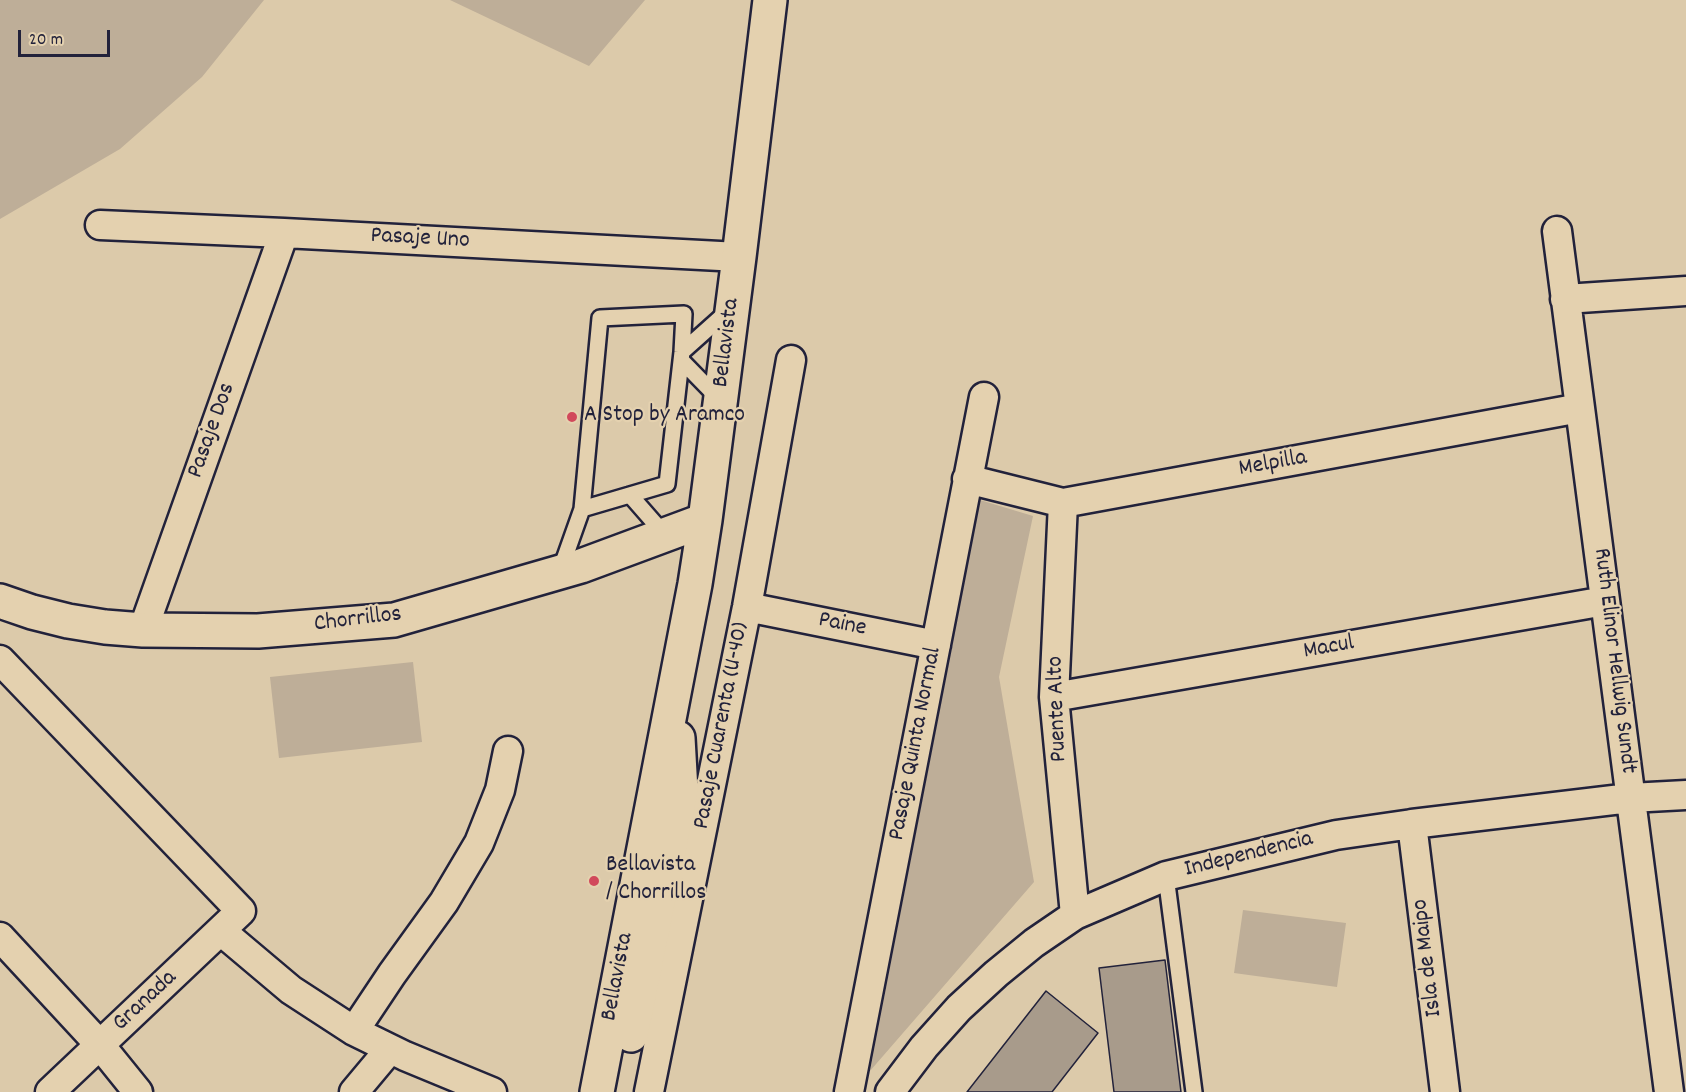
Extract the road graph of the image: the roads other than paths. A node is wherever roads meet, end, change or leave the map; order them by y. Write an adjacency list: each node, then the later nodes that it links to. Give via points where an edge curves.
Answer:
1 (770, 0): 5 (main road, Bellavista)
2 (100, 225): 4 (street, Pasaje Uno)
3 (1557, 231): 7 (street, Ruth Elinor Hellwig Sundt)
4 (284, 233): 5 (street, Pasaje Uno); 24 (street, Pasaje Dos)
5 (739, 257): 8 (main road, Bellavista)
6 (1686, 291): 7 (street)
7 (1565, 299): 13 (street, Ruth Elinor Hellwig Sundt)
8 (732, 307): 9 (lane); 12 (main road, Bellavista)
9 (682, 356): 12 (lane); 15 (lane, via 667,484); 17 (lane, via 684,314 600,318)
10 (791, 360): 23 (street, Pasaje Cuarenta (U-40))
11 (984, 397): 14 (street, Pasaje Quinta Normal)
12 (720, 400): 18 (main road, Bellavista)
13 (1580, 408): 16 (street, Melpilla); 22 (street, Ruth Elinor Hellwig Sundt)
14 (967, 479): 16 (street, Melpilla); 25 (street, Pasaje Quinta Normal)
15 (630, 495): 17 (lane); 19 (lane)
16 (1063, 503): 28 (street, Puente Alto)
17 (582, 509): 20 (lane)
18 (705, 520): 19 (main road, Chorrillos); 27 (main road, Bellavista)
19 (665, 535): 20 (main road, Chorrillos)
20 (560, 572): 24 (main road, Chorrillos, via 394,620 258,631)
21 (0, 601): 24 (main road, Chorrillos, via 68,621)
22 (1605, 601): 28 (street, Macul); 31 (street, Ruth Elinor Hellwig Sundt)
23 (747, 607): 25 (street, Paine); 46 (street, Pasaje Cuarenta (U-40))
24 (143, 630)
25 (936, 645): 47 (street, Pasaje Quinta Normal)
26 (0, 660): 35 (street, Granada, via 242,911)
27 (676, 685): 44 (main road, Bellavista); 45 (main road, Bellavista, via 681,791)
28 (1054, 697): 34 (street, Puente Alto)
29 (508, 751): 37 (street, via 500,790 479,843 444,902)
30 (1686, 795): 31 (street, Independencia)
31 (1630, 798): 32 (street, Independencia); 51 (street, Ruth Elinor Hellwig Sundt)
32 (1412, 824): 33 (street, Independencia, via 1336,835); 50 (street, Isla de Maipo)
33 (1166, 876): 34 (street, Independencia); 49 (lane)
34 (1075, 915): 48 (street, Independencia, via 1034,943 959,1008)
35 (221, 931): 37 (street, via 291,990); 38 (street, Granada)
36 (0, 937): 38 (street)
37 (354, 1031): 39 (street)
38 (100, 1045): 40 (street, Granada); 41 (street)
39 (390, 1049): 42 (street); 43 (street)
40 (50, 1092)
41 (138, 1092)
42 (354, 1092)
43 (492, 1092)
44 (597, 1092)
45 (619, 1092)
46 (649, 1092)
47 (849, 1092)
48 (890, 1092)
49 (1194, 1092)
50 (1445, 1092)
51 (1669, 1092)

